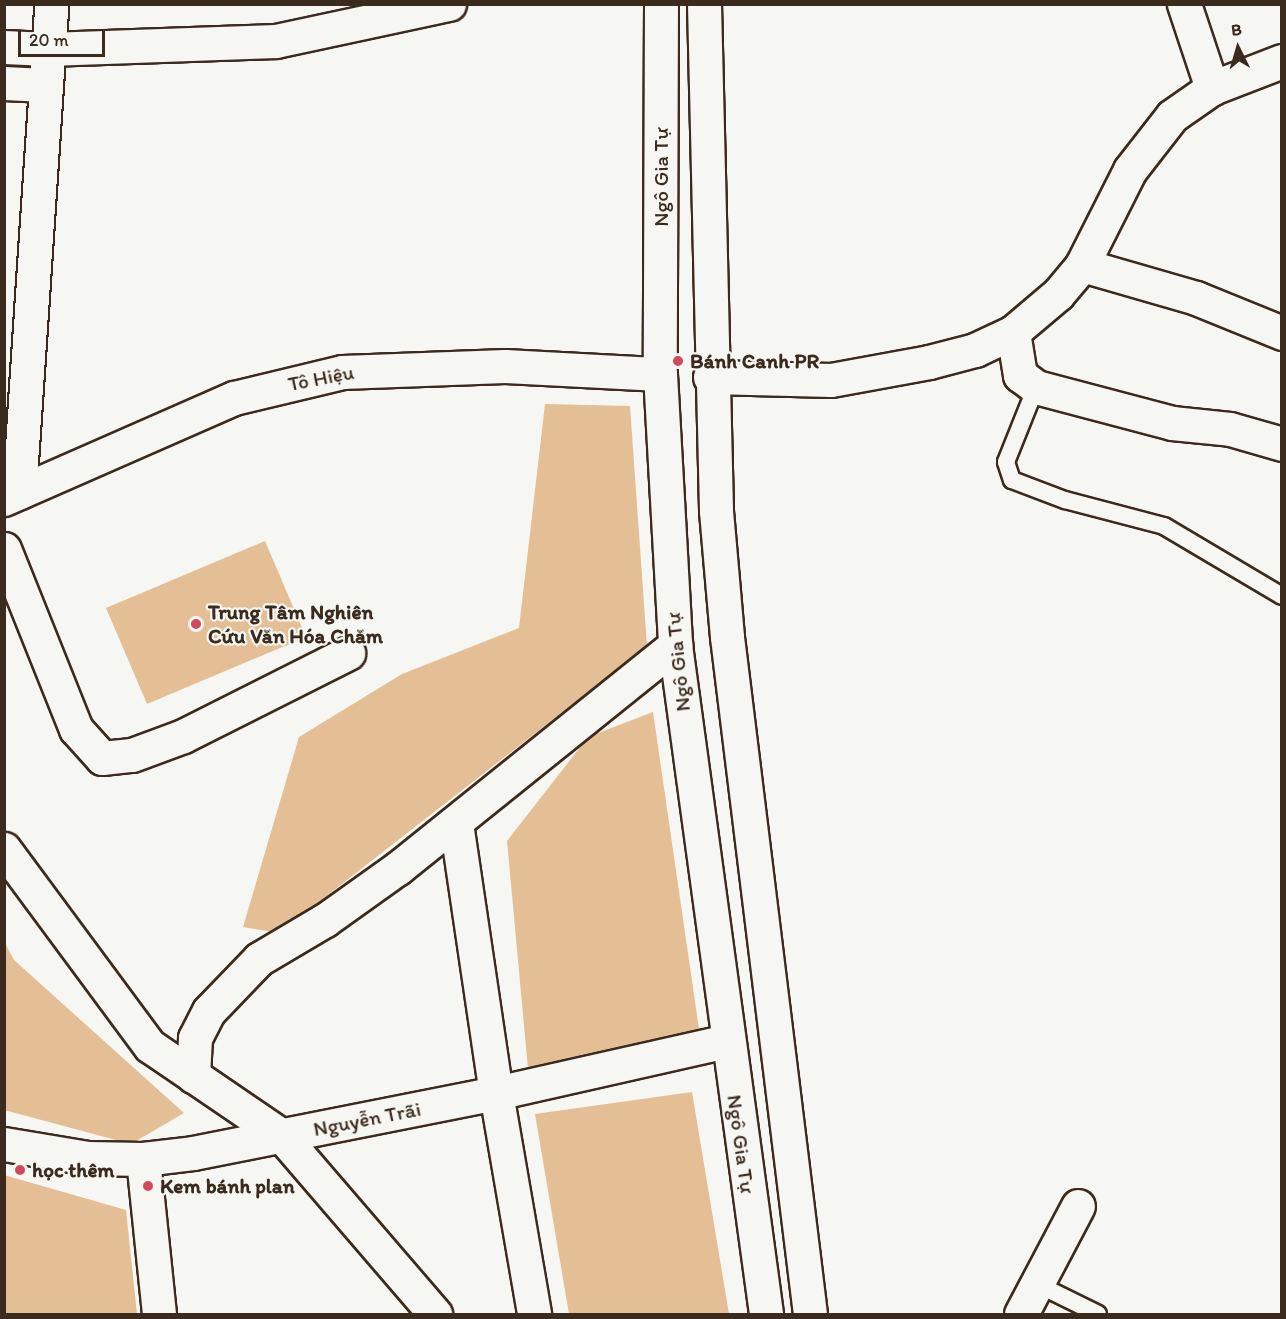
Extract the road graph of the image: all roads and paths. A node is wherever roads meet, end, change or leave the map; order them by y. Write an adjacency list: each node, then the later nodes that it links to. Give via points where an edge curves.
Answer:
1 (51, 4): 7 (street)
2 (449, 4): 7 (street, via 276,41)
3 (661, 4): 15 (street, Ngô Gia Tự)
4 (704, 4): 16 (street)
5 (1184, 4): 11 (street)
6 (4, 47): 7 (street)
7 (48, 49): 10 (street)
8 (1281, 61): 11 (street, Tô Hiệu)
9 (4, 83): 10 (street)
10 (45, 86): 19 (street)
11 (1212, 88): 12 (street, Tô Hiệu, via 1172,116 1150,141 1130,170)
12 (1082, 265): 13 (street, Tô Hiệu, via 1058,294); 14 (street, via 1196,298)
13 (1013, 332): 16 (street, Tô Hiệu, via 975,350 831,380); 17 (street, via 1020,375)
14 (1281, 333)
15 (660, 374): 16 (street, Tô Hiệu); 19 (street, Tô Hiệu, via 505,366 342,372 234,398); 23 (street, Ngô Gia Tự)
16 (710, 377): 22 (street)
17 (1036, 387): 18 (street, via 1172,423 1230,429); 21 (lane, via 1006,462 1012,480 1065,500 1164,526)
18 (1281, 444)
19 (12, 495)
20 (4, 549): 24 (street, via 76,729 102,758 132,755 183,736)
21 (1281, 597)
22 (727, 637): 23 (street); 27 (street)
23 (675, 645): 25 (street); 28 (street, Ngô Gia Tự)
24 (348, 653)
25 (456, 823): 29 (street, via 325,920 259,959 229,986 209,1011 195,1038); 30 (street)
26 (4, 849): 29 (street, via 150,1046)
27 (775, 1031): 28 (street, Nguyễn Trãi); 40 (street)
28 (726, 1041): 30 (street, Nguyễn Trãi); 39 (street, Ngô Gia Tự)
29 (193, 1076): 31 (street)
30 (496, 1093): 31 (street, Nguyễn Trãi); 38 (street)
31 (282, 1136): 33 (street, Nguyễn Trãi); 37 (street)
32 (4, 1144): 33 (street, Nguyễn Trãi, via 88,1158)
33 (143, 1160): 36 (street)
34 (1078, 1206): 35 (street)
35 (1037, 1284): 41 (street); 42 (lane)
36 (159, 1314)
37 (435, 1314)
38 (534, 1314)
39 (766, 1314)
40 (810, 1314)
41 (1021, 1314)
42 (1098, 1314)

